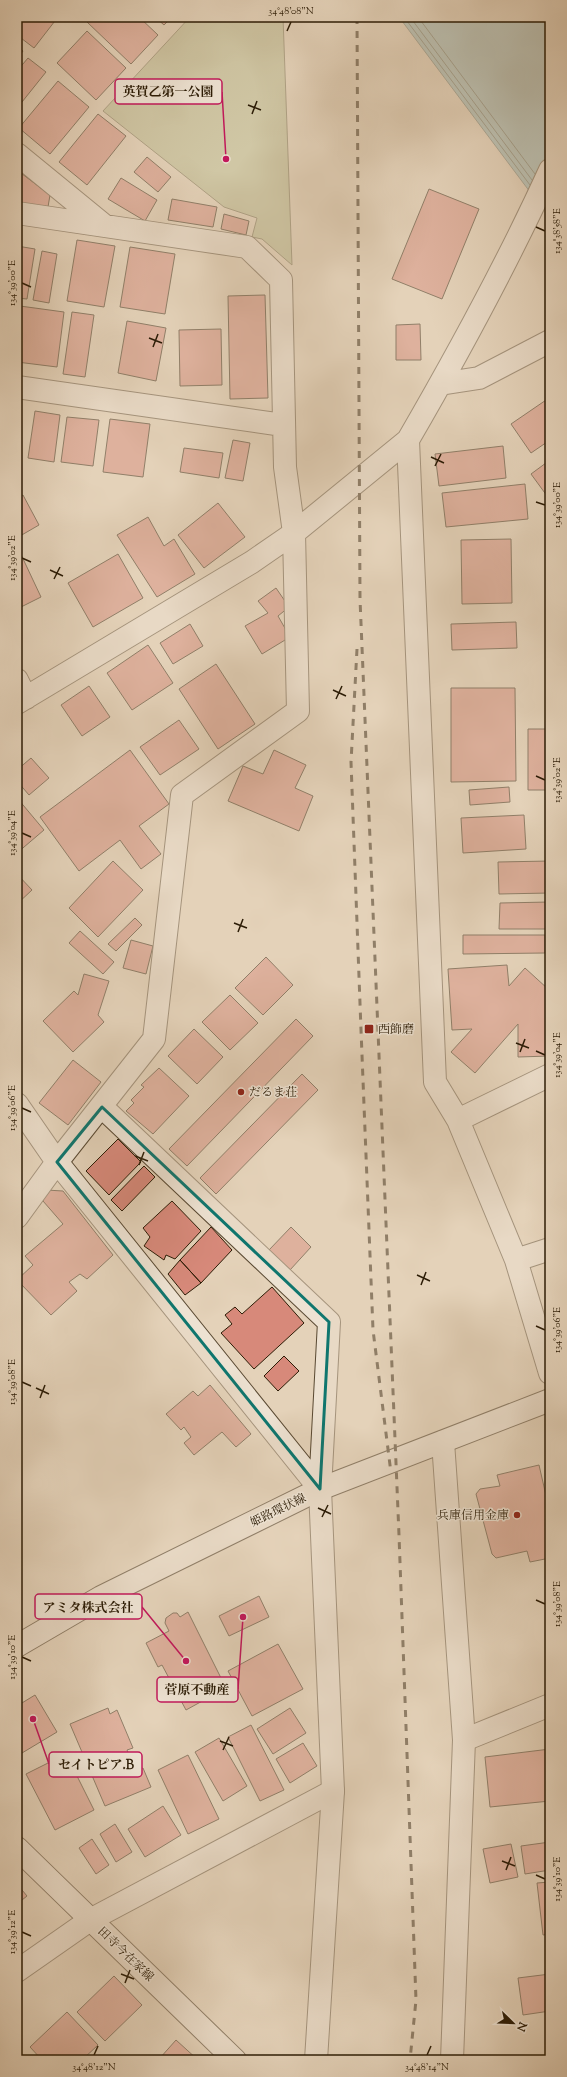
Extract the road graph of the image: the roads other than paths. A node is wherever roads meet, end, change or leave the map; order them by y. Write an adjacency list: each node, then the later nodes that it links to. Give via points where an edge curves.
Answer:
1 (17, 154): 4 (street)
2 (550, 170): 6 (street, via 528,218)
3 (17, 213): 4 (street)
4 (106, 226): 8 (street, via 248,247 281,280)
5 (550, 341): 6 (street, via 479,378)
6 (440, 384): 9 (street)
7 (17, 387): 8 (street)
8 (283, 426): 10 (street, via 285,467)
9 (408, 440): 10 (street); 15 (street, via 435,1082)
10 (294, 533): 11 (street, via 252,562); 14 (street, via 298,711 182,795 154,1039)
11 (20, 693)
12 (550, 1076): 15 (street)
13 (17, 1104): 16 (street)
14 (102, 1107): 16 (street); 23 (street, via 329,1322)
15 (458, 1120): 19 (street)
16 (57, 1162): 17 (street); 23 (street)
17 (17, 1217)
18 (550, 1249): 19 (street)
19 (516, 1260): 20 (street)
20 (550, 1374)
21 (550, 1400): 22 (street, 姫路環状線)
22 (443, 1442): 23 (street, 姫路環状線); 26 (street)
23 (320, 1489): 24 (street, 姫路環状線, via 101,1597); 27 (street)
24 (17, 1646)
25 (550, 1705): 26 (street)
26 (464, 1740): 33 (street)
27 (332, 1790): 29 (street); 32 (street)
28 (17, 1848): 29 (street, 田寺今在家線)
29 (90, 1920): 30 (street); 31 (street, 田寺今在家線)
30 (17, 1971)
31 (235, 2060)
32 (316, 2060)
33 (452, 2060)

